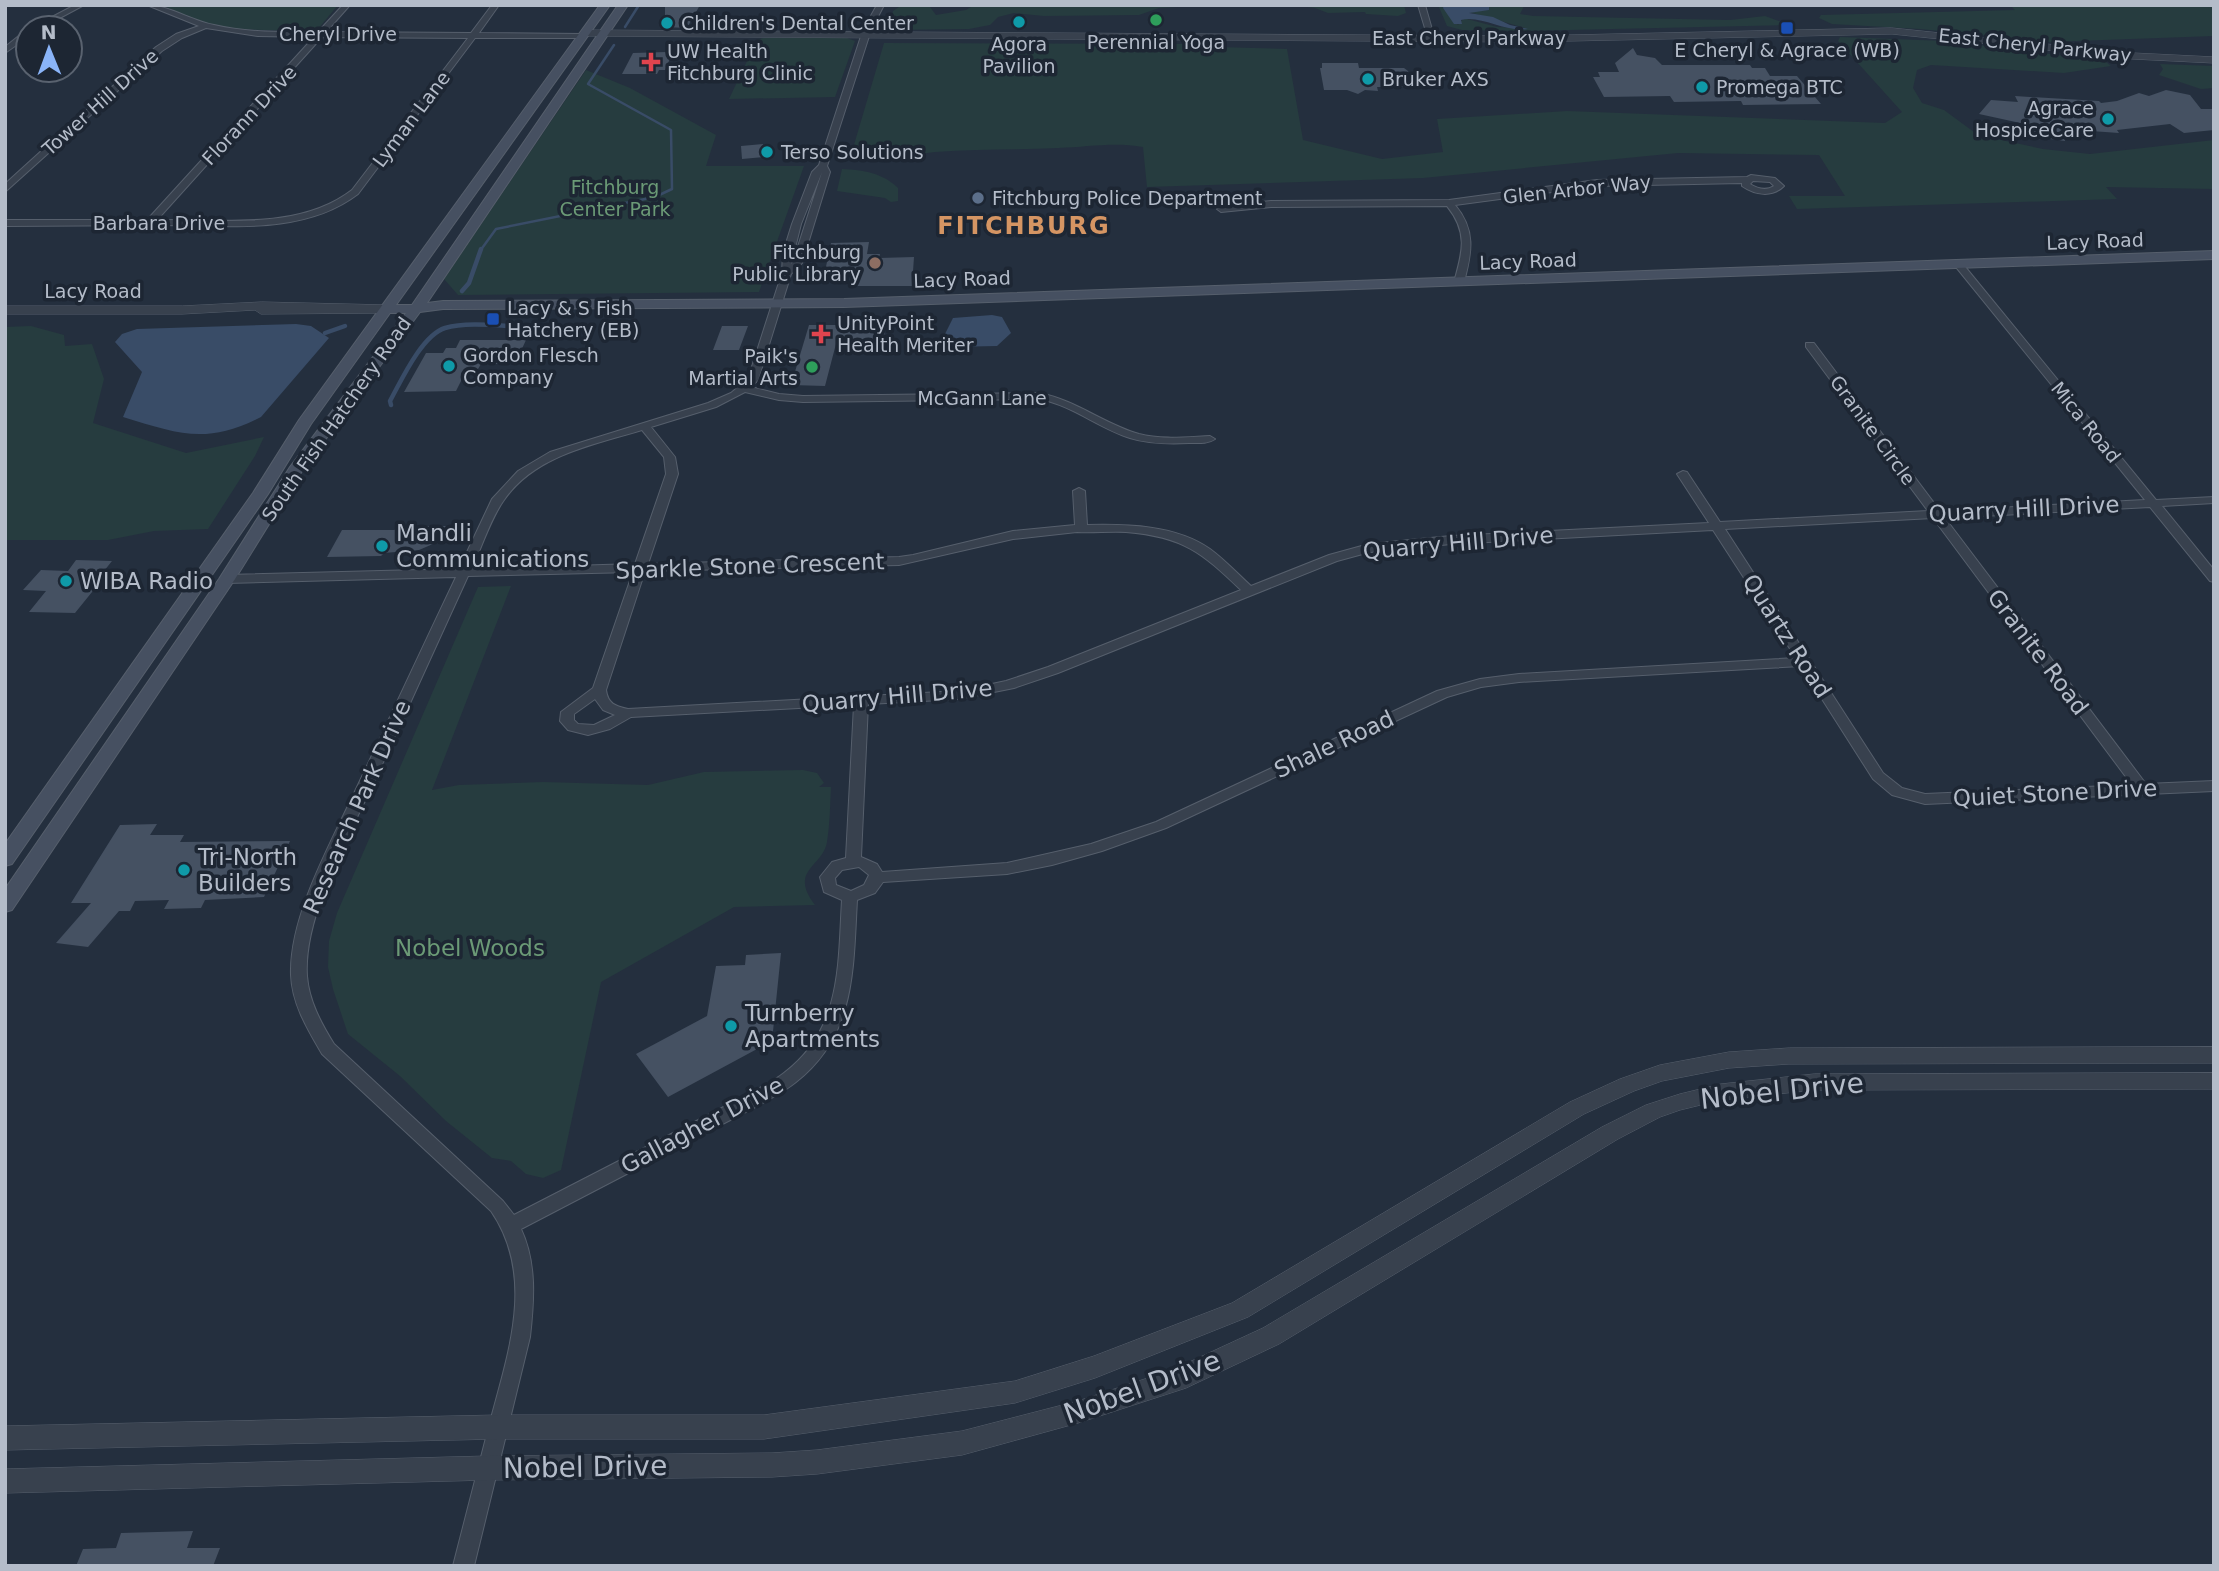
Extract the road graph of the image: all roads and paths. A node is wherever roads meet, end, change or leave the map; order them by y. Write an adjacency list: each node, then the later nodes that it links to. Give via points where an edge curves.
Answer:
1 (81, 5): 9 (street)
2 (150, 5): 10 (street, Cheryl Drive)
3 (347, 5): 11 (street, Florann Drive)
4 (496, 5): 12 (street, Lyman Lane)
5 (605, 5): 13 (main road, South Fish Hatchery Road)
6 (623, 5): 14 (main road, South Fish Hatchery Road)
7 (881, 5): 15 (street)
8 (1421, 5): 16 (street)
9 (63, 14)
10 (203, 27): 11 (street, Cheryl Drive, via 258,34); 19 (street, Tower Hill Drive, via 159,49)
11 (323, 34): 12 (street, Cheryl Drive); 24 (street, Florann Drive)
12 (474, 34): 13 (street, Cheryl Drive); 22 (street, Lyman Lane, via 355,192 336,206)
13 (584, 34): 14 (street, East Cheryl Parkway); 29 (main road, South Fish Hatchery Road)
14 (603, 35): 15 (street, East Cheryl Parkway); 30 (main road, South Fish Hatchery Road)
15 (866, 35): 16 (street, East Cheryl Parkway); 28 (street, via 797,263 787,273)
16 (1432, 38): 17 (street, East Cheryl Parkway, via 1892,31 2129,56)
17 (2214, 60)
18 (1747, 180): 20 (street, Glen Arbor Way, via 1597,183)
19 (5, 189)
20 (1449, 203): 21 (street, Glen Arbor Way, via 1271,204); 27 (street, via 1467,229)
21 (1221, 209)
22 (312, 214): 24 (street, Barbara Drive, via 269,222)
23 (5, 223): 24 (street, Barbara Drive)
24 (149, 223)
25 (2214, 255): 26 (main road, Lacy Road)
26 (1959, 265): 27 (main road, Lacy Road); 39 (street, Mica Road)
27 (1459, 282): 28 (main road, Lacy Road)
28 (777, 306): 30 (main road, Lacy Road, via 438,314); 33 (street, via 757,372)
29 (387, 309): 30 (main road, Lacy Road); 31 (street, Lacy Road); 55 (main road, South Fish Hatchery Road)
30 (416, 309): 46 (main road, South Fish Hatchery Road, via 295,470)
31 (5, 310)
32 (1810, 345): 40 (street, Granite Circle)
33 (745, 389): 34 (street, Research Park Drive, via 712,405); 35 (street, McGann Lane, via 803,399 1039,396 1054,398 1145,438)
34 (644, 426): 43 (street, via 668,457 672,474); 44 (street, Research Park Drive, via 564,450 522,473 498,499)
35 (1210, 439)
36 (1683, 474): 41 (street, Quartz Road)
37 (1079, 491): 42 (street)
38 (2214, 500): 39 (street, Quarry Hill Drive)
39 (2151, 502): 40 (street, Quarry Hill Drive); 45 (street, Mica Road)
40 (1935, 514): 41 (street, Quarry Hill Drive); 53 (street, Granite Road)
41 (1716, 526): 47 (street, Quarry Hill Drive, via 1412,542 1333,558); 48 (street, Quartz Road)
42 (1081, 529): 43 (street, Sparkle Stone Crescent, via 1013,535 899,561); 47 (street, Sparkle Stone Crescent, via 1137,529 1188,541 1218,560)
43 (640, 569): 44 (street, Sparkle Stone Crescent); 49 (street)
44 (464, 573): 46 (street, Sparkle Stone Crescent); 62 (street, Research Park Drive, via 326,870 303,932 299,975 312,1023 328,1049)
45 (2214, 578)
46 (227, 579): 59 (main road, South Fish Hatchery Road)
47 (1249, 591): 50 (street, Quarry Hill Drive, via 1010,685 959,695)
48 (1803, 662): 54 (street, Quartz Road, via 1878,776); 57 (street, Shale Road, via 1480,683 1442,694 1123,839 1039,863)
49 (599, 690): 51 (street, Quarry Hill Drive, via 604,706); 51 (street, via 568,712 571,727 596,729)
50 (861, 702): 51 (street, Quarry Hill Drive); 56 (street)
51 (628, 713)
52 (2214, 786): 53 (street, Quiet Stone Drive)
53 (2142, 789): 54 (street, Quiet Stone Drive, via 1925,799)
54 (1897, 792)
55 (5, 859)
56 (853, 861): 57 (street, via 874,868); 58 (street, via 837,866 827,877 834,893)
57 (877, 877): 58 (street, via 871,889)
58 (850, 897): 62 (street, Gallagher Drive, via 841,1007 812,1057 753,1100)
59 (5, 905)
60 (2214, 1055): 63 (street, Nobel Drive, via 1789,1056 1729,1060 1660,1073 1577,1108 1240,1310 1028,1388 764,1427)
61 (2214, 1081): 65 (street, Nobel Drive, via 1814,1082 1721,1092 1653,1111 1610,1133 1271,1336 1177,1380 1078,1412 962,1443 817,1462)
62 (512, 1225): 63 (street, Research Park Drive, via 526,1300)
63 (498, 1427): 64 (street, Nobel Drive); 65 (street, Research Park Drive)
64 (5, 1438)
65 (488, 1468): 66 (street, Nobel Drive); 67 (street, Research Park Drive)
66 (5, 1480)
67 (463, 1566)

